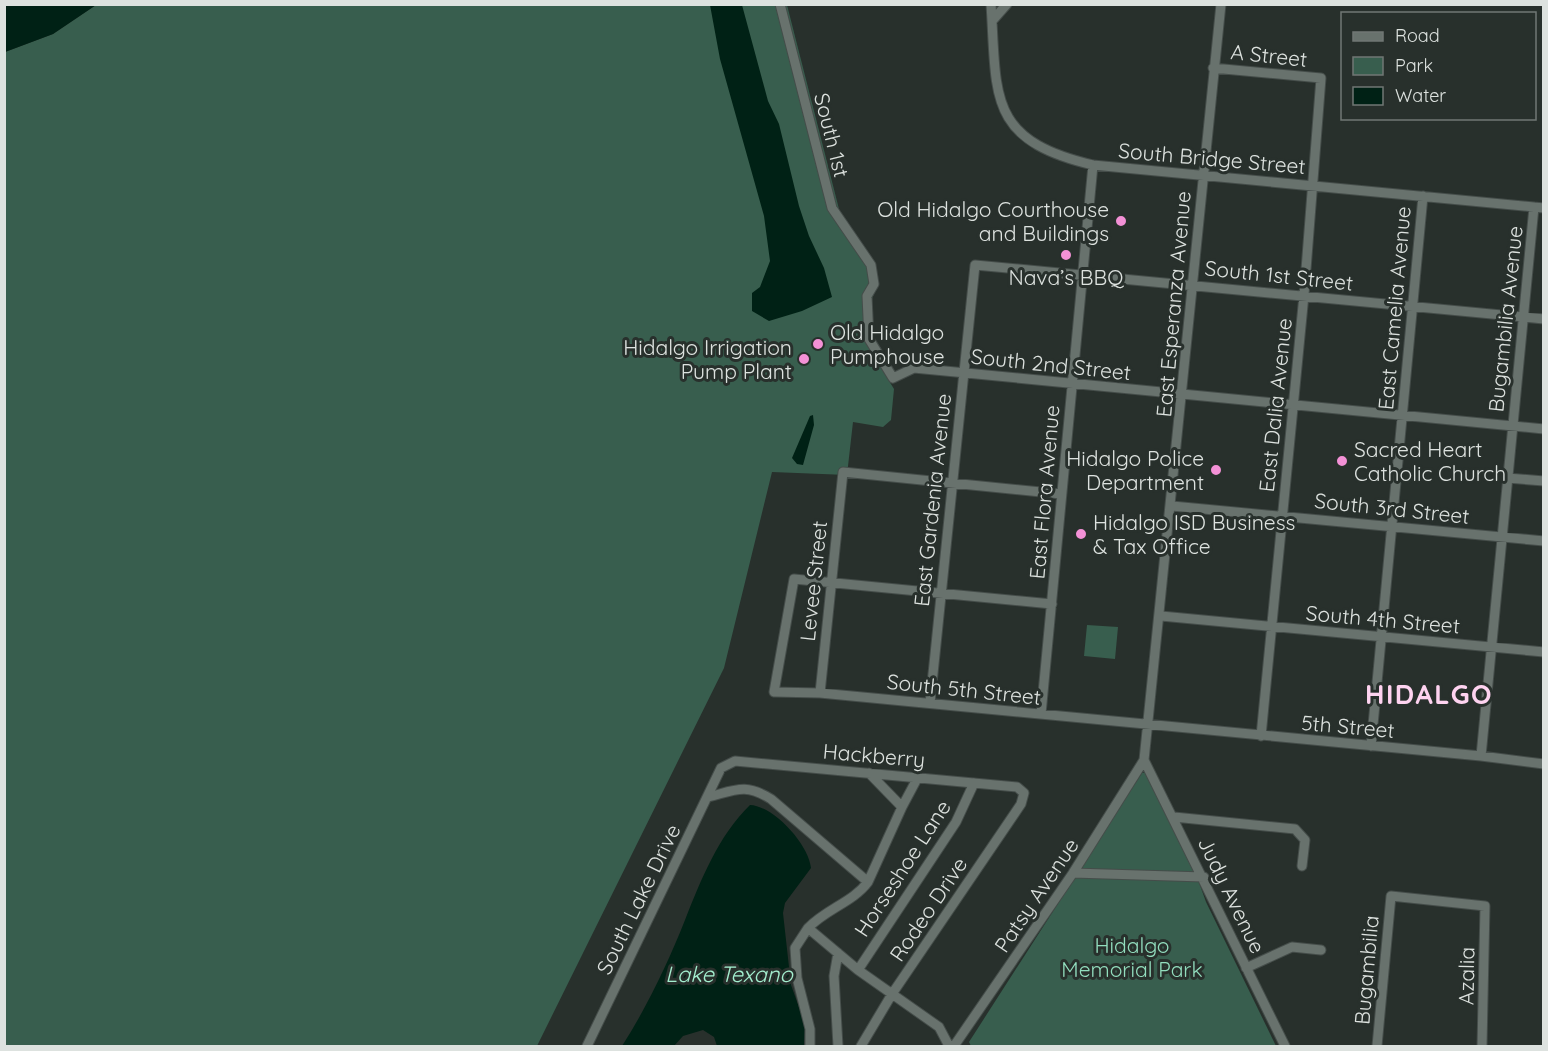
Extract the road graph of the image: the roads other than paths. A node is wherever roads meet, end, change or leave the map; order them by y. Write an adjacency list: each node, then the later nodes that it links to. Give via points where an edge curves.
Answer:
1 (780, 4): 17 (street, South 1st, via 832,208 871,265 874,284)
2 (991, 4): 5 (street, South Bridge Street)
3 (1007, 4): 5 (street)
4 (1221, 4): 6 (street, East Esperanza Avenue)
5 (992, 21): 8 (street, South Bridge Street, via 996,87 1010,122 1038,146)
6 (1213, 68): 7 (street, A Street); 9 (street, East Esperanza Avenue)
7 (1321, 78): 10 (street, East Dalia Avenue)
8 (1093, 165): 9 (street, South Bridge Street); 14 (street, East Flora Avenue)
9 (1204, 174): 10 (street, South Bridge Street); 15 (street, East Esperanza Avenue)
10 (1313, 186): 11 (street, South Bridge Street); 16 (street, East Dalia Avenue)
11 (1423, 196): 12 (street, South Bridge Street); 18 (street, East Camelia Avenue)
12 (1539, 208): 19 (street, Bugambilia Avenue)
13 (975, 265): 14 (street, South 1st Street); 21 (street, East Gardenia Avenue)
14 (1082, 274): 15 (street, South 1st Street); 22 (street, East Flora Avenue)
15 (1193, 285): 16 (street, South 1st Street); 23 (street, East Esperanza Avenue)
16 (1304, 295): 18 (street, South 1st Street); 24 (street, East Dalia Avenue)
17 (867, 296): 21 (street, South 2nd Street, via 869,339 893,378 914,368)
18 (1413, 307): 19 (street, South 1st Street); 25 (street, East Camelia Avenue)
19 (1523, 317): 20 (street, South 1st Street); 26 (street, Bugambilia Avenue)
20 (1544, 319)
21 (963, 373): 22 (street, South 2nd Street); 30 (street, East Gardenia Avenue)
22 (1072, 383): 23 (street, South 2nd Street); 31 (street, East Flora Avenue)
23 (1183, 396): 24 (street, South 2nd Street); 32 (street, East Esperanza Avenue)
24 (1292, 406): 25 (street, South 2nd Street); 33 (street, East Dalia Avenue)
25 (1403, 416): 26 (street, South 2nd Street); 34 (street, East Camelia Avenue)
26 (1512, 426): 27 (street, South 2nd Street); 28 (street, Bugambilia Avenue)
27 (1544, 429)
28 (1507, 478): 29 (street); 35 (street, Bugambilia Avenue)
29 (1544, 481)
30 (952, 483): 31 (street); 37 (street, Levee Street, via 843,472); 38 (street, East Gardenia Avenue)
31 (1061, 494): 39 (street, East Flora Avenue)
32 (1172, 506): 33 (street, South 3rd Street); 40 (street, East Esperanza Avenue)
33 (1282, 515): 34 (street, South 3rd Street); 41 (street, East Dalia Avenue)
34 (1392, 525): 35 (street, South 3rd Street); 42 (street, East Camelia Avenue)
35 (1501, 537): 36 (street, South 3rd Street); 43 (street, Bugambilia Avenue)
36 (1544, 541)
37 (831, 582): 38 (street); 45 (street, Levee Street); 45 (street, South 5th Street, via 794,579 774,692)
38 (941, 593): 39 (street); 46 (street, East Gardenia Avenue)
39 (1052, 604): 47 (street, East Flora Avenue)
40 (1161, 616): 41 (street, South 4th Street); 48 (street, East Esperanza Avenue)
41 (1272, 626): 42 (street, South 4th Street); 49 (street, East Dalia Avenue)
42 (1382, 637): 43 (street, South 4th Street); 50 (street, East Camelia Avenue)
43 (1490, 646): 44 (street, South 4th Street); 51 (street, Bugambilia Avenue)
44 (1544, 652)
45 (820, 693): 46 (street, South 5th Street)
46 (930, 703): 47 (street, South 5th Street)
47 (1041, 714): 48 (street, South 5th Street)
48 (1150, 725): 49 (street, 5th Street); 52 (street, East Esperanza Avenue)
49 (1261, 736): 50 (street, 5th Street)
50 (1371, 746): 51 (street, 5th Street)
51 (1481, 756): 53 (street, 5th Street)
52 (1144, 760): 61 (street, Judy Avenue); 63 (street, Patsy Avenue)
53 (1544, 764)
54 (721, 768): 55 (street, Hackberry, via 735,761); 59 (street, South Lake Drive)
55 (870, 773): 56 (street, Hackberry); 60 (street)
56 (918, 777): 57 (street, Hackberry); 60 (street)
57 (974, 783): 58 (street, Hackberry, via 1017,787); 71 (street, Horseshoe Lane, via 956,822)
58 (1024, 793): 72 (street, Rodeo Drive, via 1021,804)
59 (708, 797): 65 (street, via 754,789); 73 (street, South Lake Drive)
60 (902, 807): 65 (street)
61 (1174, 817): 62 (street, via 1294,829 1305,840); 64 (street, Judy Avenue)
62 (1302, 866)
63 (1073, 873): 64 (street); 78 (street, Patsy Avenue)
64 (1203, 877): 70 (street, Judy Avenue)
65 (868, 882): 67 (street)
66 (1485, 906): 80 (street, Bugambilia, via 1391,896); 81 (street, Azalia)
67 (808, 928): 69 (street); 74 (street, via 795,948)
68 (1321, 950): 70 (street, via 1292,947)
69 (838, 953): 71 (street); 75 (street, via 834,976)
70 (1246, 968): 79 (street, Judy Avenue)
71 (858, 970): 72 (street)
72 (892, 994): 76 (street, Rodeo Drive); 77 (street, via 939,1027)
73 (587, 1047)
74 (810, 1047)
75 (838, 1047)
76 (861, 1047)
77 (949, 1047)
78 (954, 1047)
79 (1285, 1047)
80 (1377, 1047)
81 (1482, 1047)

